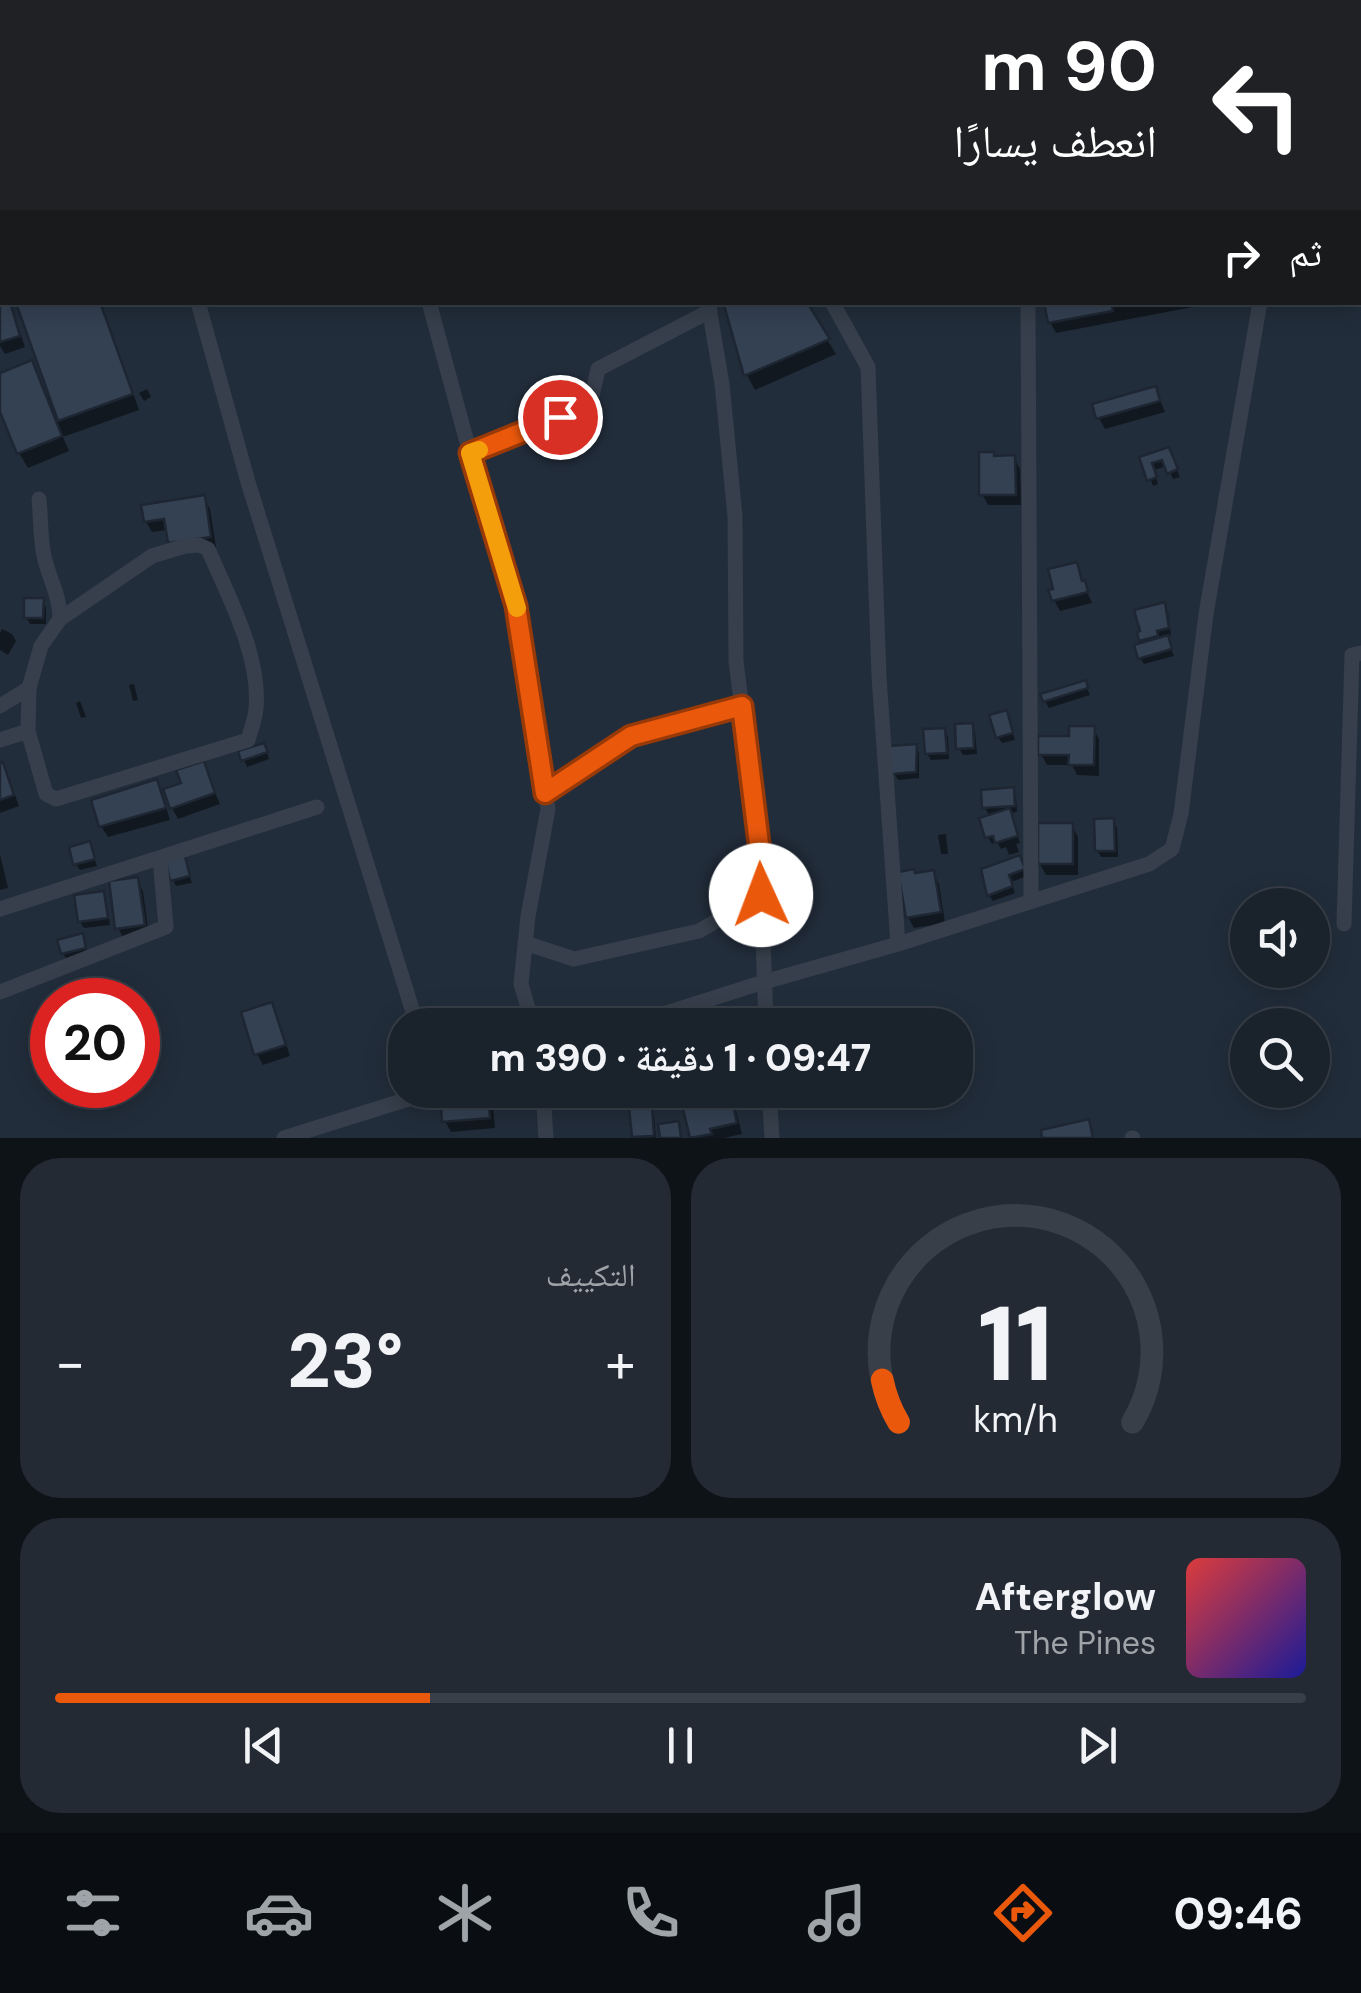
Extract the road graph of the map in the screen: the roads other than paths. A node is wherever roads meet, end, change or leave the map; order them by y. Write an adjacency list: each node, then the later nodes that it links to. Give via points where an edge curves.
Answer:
1 (199, 305): 28 (street)
2 (430, 305): 7 (street)
3 (834, 305): 25 (street, via 868,366 879,677)
4 (1028, 305): 21 (street)
5 (1259, 305): 21 (street, via 1175,842 1149,864)
6 (709, 307): 7 (street, via 598,369 590,405); 13 (street, via 735,516)
7 (470, 453): 17 (street, via 516,606)
8 (39, 499): 9 (street)
9 (60, 619): 11 (street, via 40,646); 15 (street, via 152,556 186,546 208,549 250,658 253,724 248,740 56,799 46,794)
10 (1361, 653): 14 (street, via 1352,656)
11 (29, 688): 12 (street); 15 (street)
12 (0, 706)
13 (742, 706): 17 (street, via 631,736); 20 (street)
14 (1355, 723): 23 (street)
15 (28, 731): 16 (street)
16 (0, 740)
17 (545, 793): 24 (street, via 548,809)
18 (317, 807): 19 (street)
19 (160, 858): 22 (street); 27 (street, via 166,926)
20 (761, 895): 24 (street, via 699,930 574,959); 26 (street)
21 (1031, 900): 25 (street)
22 (0, 910)
23 (1344, 924)
24 (525, 943): 29 (street, via 522,984)
25 (898, 944): 26 (street)
26 (764, 982): 30 (street); 31 (street)
27 (0, 992)
28 (412, 1008)
29 (528, 1008)
30 (682, 1008)
31 (765, 1008)
32 (388, 1105): 35 (street)
33 (544, 1108): 36 (street)
34 (770, 1108): 37 (street)
35 (284, 1138)
36 (546, 1138)
37 (772, 1138)

